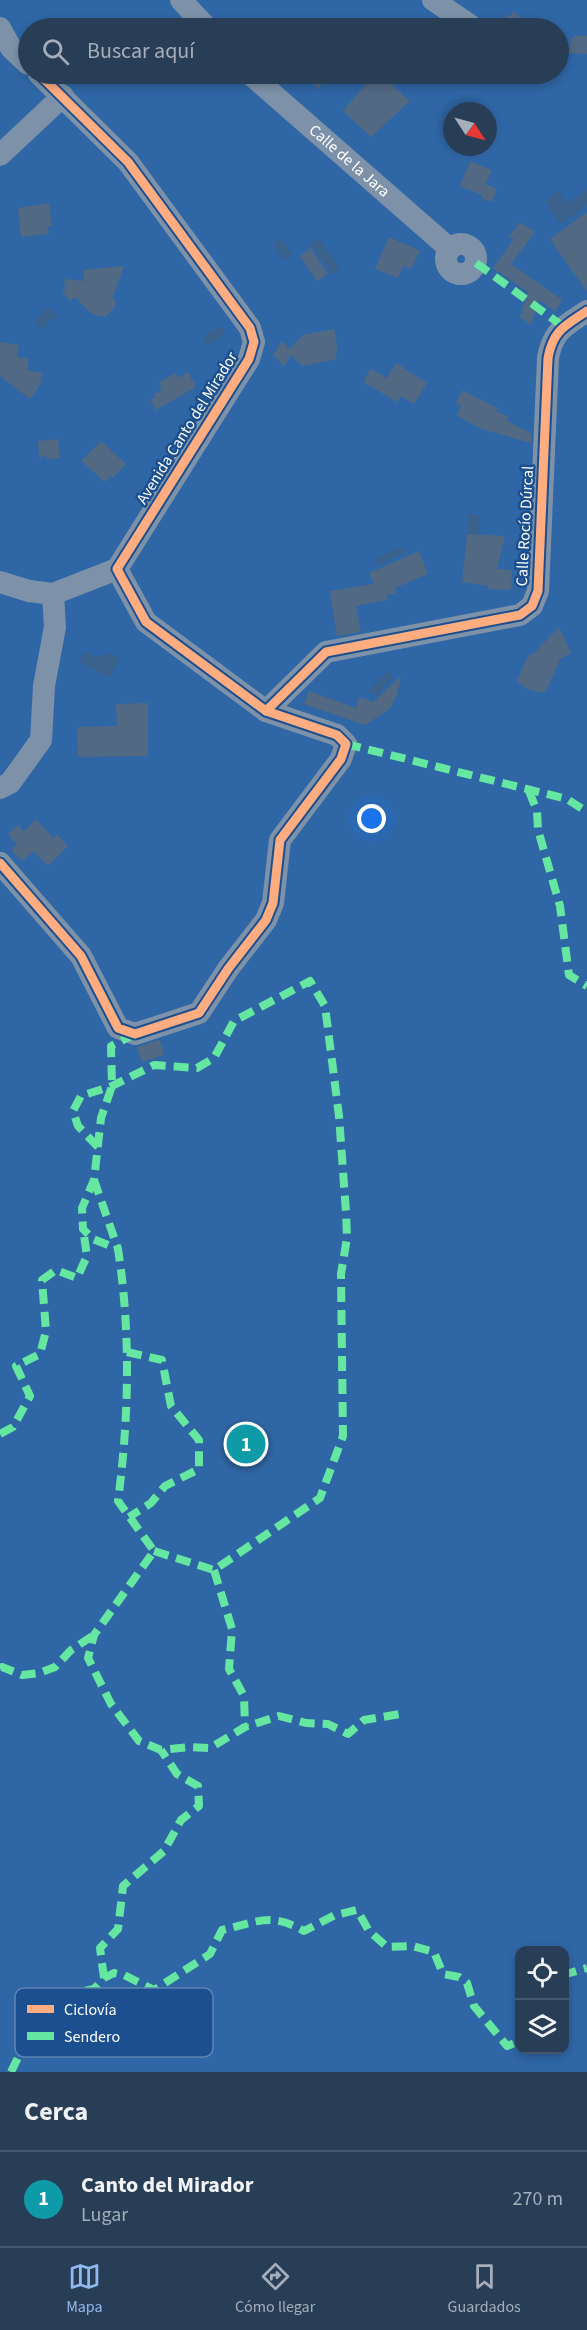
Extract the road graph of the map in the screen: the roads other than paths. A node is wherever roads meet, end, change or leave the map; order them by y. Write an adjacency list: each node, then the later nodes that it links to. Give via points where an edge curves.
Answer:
1 (181, 0): 3 (street)
2 (433, 0): 4 (street)
3 (198, 18)
4 (460, 18)
5 (0, 28): 6 (street)
6 (18, 54)
7 (50, 84): 9 (street, Avenida Canto del Mirador)
8 (261, 84): 11 (street, Calle de la Jara)
9 (63, 96): 10 (street); 13 (street, Avenida Canto del Mirador, via 128,162 249,328 254,342 249,359)
10 (0, 155)
11 (450, 249)
12 (587, 311): 16 (street, Calle Rocío Dúrcal, via 551,341 538,591 532,606 520,615 326,652)
13 (117, 569): 15 (street); 16 (street, via 146,622)
14 (0, 582): 15 (street)
15 (53, 594): 17 (street, via 55,627 44,686 41,740 10,783)
16 (266, 711): 18 (street, via 337,735 346,744 341,759 280,840 273,903 266,920 199,1013 135,1034 118,1028 81,956)
17 (0, 788)
18 (0, 864)

